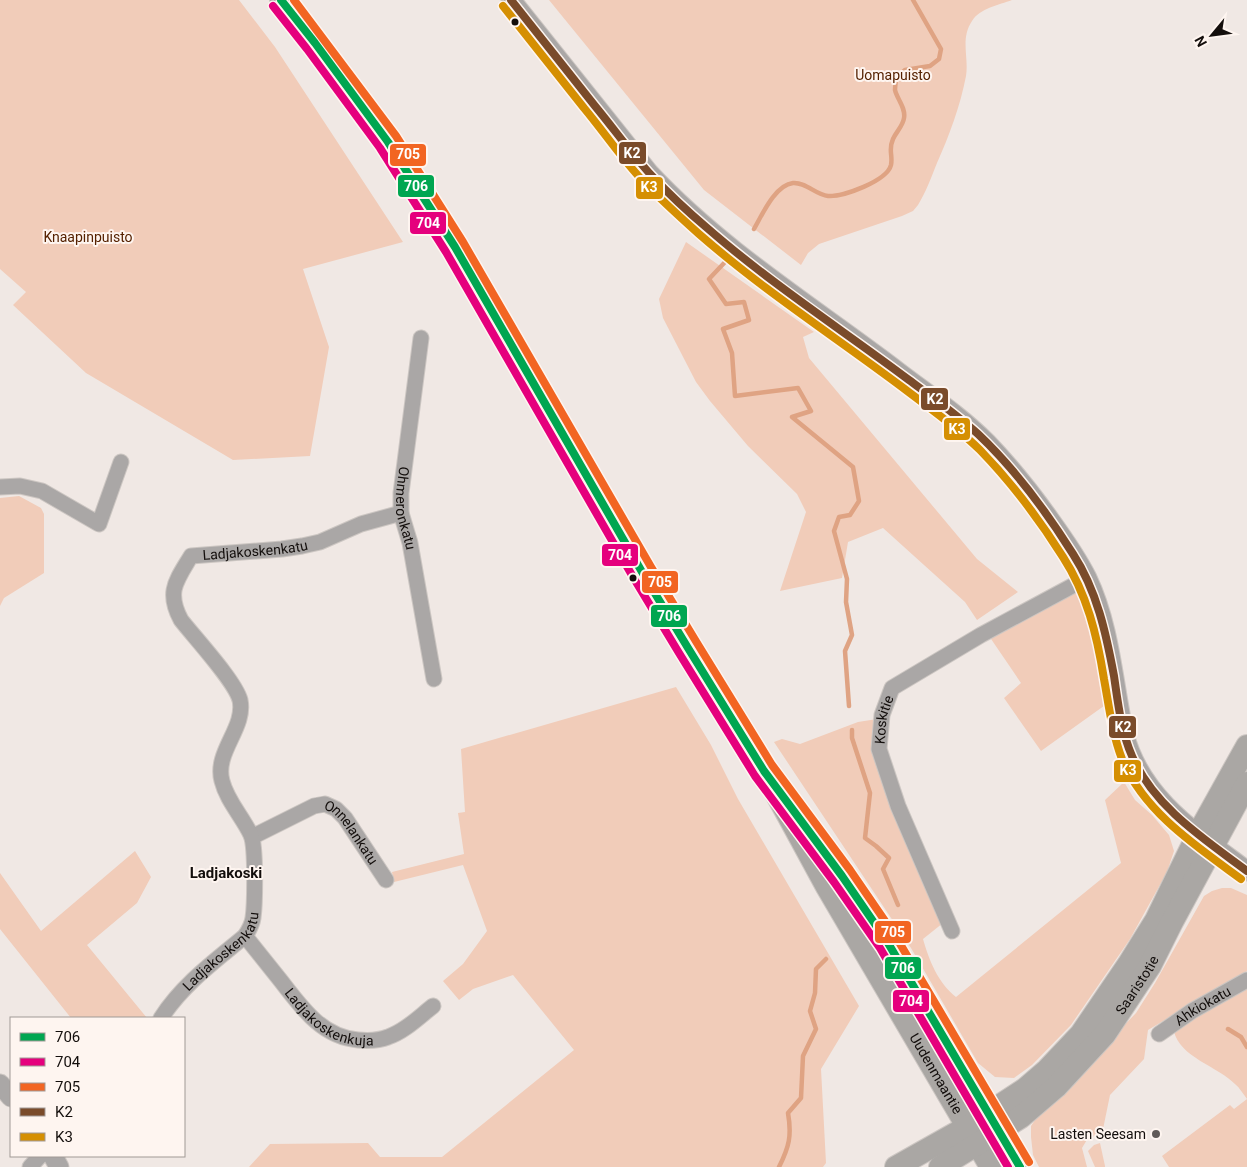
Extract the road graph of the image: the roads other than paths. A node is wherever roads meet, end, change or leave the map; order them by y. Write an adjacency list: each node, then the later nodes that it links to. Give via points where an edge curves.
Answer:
1 (281, 0): 10 (main road, Uudenmaantie, via 388,142 455,247 642,572)
2 (511, 0): 7 (street, via 673,199 745,260 942,405 985,442 1041,507)
3 (421, 338): 6 (street, Ohmeronkatu)
4 (121, 462): 5 (street, via 99,524 42,491 20,486)
5 (0, 487)
6 (401, 513): 8 (street, Ohmeronkatu, via 410,544); 12 (street, Ladjakoskenkatu, via 302,546 191,556 178,578 173,589 176,610 240,700 241,712 221,768 226,793)
7 (1087, 578): 13 (street, via 1099,610 1132,759 1138,772 1168,808); 16 (street, Koskitie, via 892,688 882,715 879,749 898,806)
8 (434, 679)
9 (1247, 746): 13 (main road, Saaristotie)
10 (764, 771): 24 (main road, Uudenmaantie, via 888,943); 25 (main road, Uudenmaantie, via 827,888)
11 (1247, 783): 13 (main road, Saaristotie)
12 (252, 837): 15 (street, Onnelankatu, via 314,806 325,804 345,818); 17 (street, Ladjakoskenkatu, via 254,910)
13 (1206, 839): 14 (street); 24 (main road, Saaristotie, via 1150,966 1105,1034 1056,1087 1022,1117)
14 (1247, 871)
15 (386, 880)
16 (952, 931)
17 (245, 936): 19 (street, Ladjakoskenkuja, via 305,1012 338,1037 378,1041 401,1030); 20 (street, Ladjakoskenkatu, via 186,986)
18 (1247, 980): 21 (street, Ahkiokatu)
19 (433, 1006)
20 (162, 1017)
21 (1159, 1034)
22 (0, 1084): 23 (street)
23 (10, 1096)
24 (994, 1122): 25 (main road, Saaristotie); 31 (main road, Uudenmaantie)
25 (972, 1136): 28 (main road); 29 (main road); 30 (main road, Uudenmaantie)
26 (40, 1160): 27 (street)
27 (60, 1167)
28 (896, 1167)
29 (940, 1167)
30 (990, 1167)
31 (1020, 1167)

